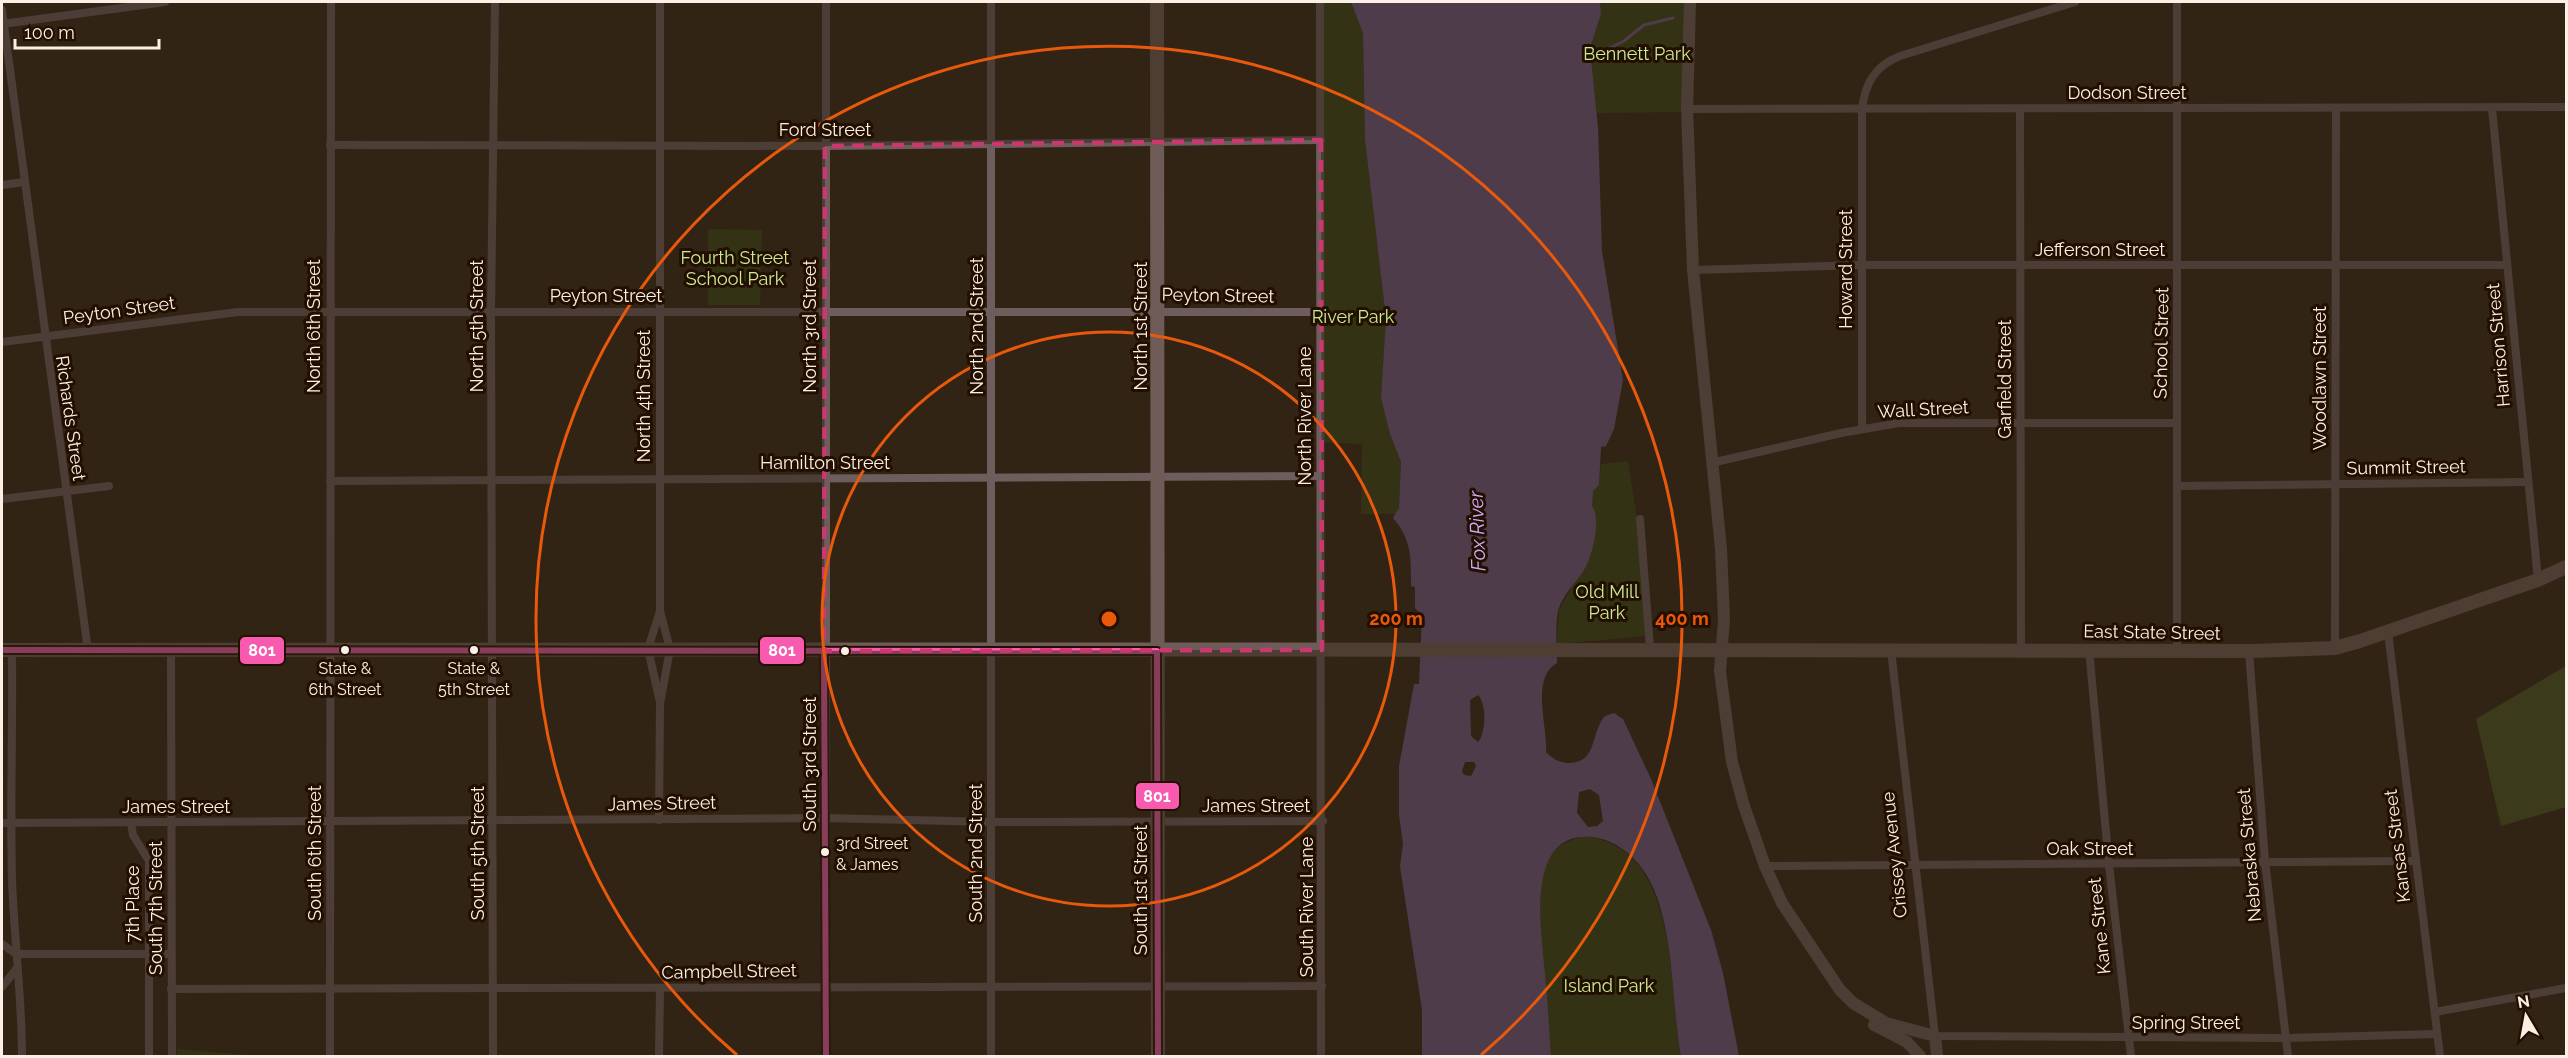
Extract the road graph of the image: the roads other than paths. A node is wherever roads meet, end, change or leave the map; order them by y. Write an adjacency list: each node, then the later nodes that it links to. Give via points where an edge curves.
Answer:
1 (165, 2): 13 (street)
2 (331, 2): 24 (street, North 6th Street)
3 (495, 2): 25 (street, North 5th Street)
4 (660, 2): 26 (street, North 4th Street)
5 (826, 2): 27 (street, North 3rd Street)
6 (991, 2): 22 (street, North 2nd Street)
7 (1157, 2): 23 (main road, North 1st Street)
8 (1320, 2): 21 (street, North River Lane)
9 (1690, 2): 18 (main road)
10 (2075, 2): 19 (street, Howard Street, via 1887,62 1868,83)
11 (2177, 2): 15 (street, School Street)
12 (2, 10): 13 (street, Richards Street)
13 (2, 24): 28 (street, Richards Street)
14 (2566, 107): 17 (street, Dodson Street)
15 (2176, 108): 16 (street, Dodson Street); 20 (street, Dodson Street); 33 (street, School Street)
16 (2336, 108): 17 (street, Dodson Street); 34 (street, Woodlawn Street)
17 (2493, 108): 30 (street, Harrison Street)
18 (1687, 109): 19 (street, Dodson Street); 35 (main road)
19 (1862, 109): 20 (street, Dodson Street); 31 (street, Howard Street)
20 (2020, 109): 32 (street, Garfield Street)
21 (1321, 140): 23 (street, Ford Street); 42 (street, North River Lane)
22 (991, 143): 23 (street, Ford Street); 27 (street, Ford Street); 41 (street, North 2nd Street)
23 (1157, 143): 36 (main road, North 1st Street)
24 (330, 145): 25 (street, Ford Street); 37 (street, North 6th Street)
25 (493, 146): 26 (street, Ford Street); 38 (street, North 5th Street)
26 (660, 146): 27 (street, Ford Street); 39 (street, North 4th Street)
27 (825, 146): 40 (street, North 3rd Street)
28 (24, 182): 29 (street); 43 (street, Richards Street)
29 (2, 185)
30 (2507, 265): 34 (street, Jefferson Street); 56 (street, Harrison Street)
31 (1861, 266): 32 (street, Jefferson Street); 35 (street, Jefferson Street); 47 (street, Howard Street)
32 (2020, 266): 33 (street, Jefferson Street); 45 (street, Garfield Street)
33 (2178, 266): 34 (street, Jefferson Street); 46 (street, School Street)
34 (2336, 266): 57 (street, Woodlawn Street)
35 (1693, 270): 48 (main road)
36 (1158, 310): 41 (street, Peyton Street); 42 (street, Peyton Street); 52 (main road, North 1st Street)
37 (330, 311): 38 (street, Peyton Street); 43 (street, Peyton Street, via 221,312); 55 (street, North 6th Street)
38 (491, 311): 39 (street, Peyton Street); 54 (street, North 5th Street)
39 (659, 311): 40 (street, Peyton Street); 53 (street, North 4th Street)
40 (826, 311): 41 (street, Peyton Street); 50 (street, North 3rd Street)
41 (993, 311): 51 (street, North 2nd Street)
42 (1320, 312): 49 (street, North River Lane)
43 (44, 337): 44 (street, Peyton Street); 60 (street, Richards Street)
44 (2, 342)
45 (2021, 423): 46 (street, Wall Street); 47 (street, Wall Street, via 1899,423); 72 (street, Garfield Street)
46 (2176, 423): 59 (street, School Street)
47 (1862, 429): 48 (street, Wall Street)
48 (1711, 463): 71 (main road, via 1721,549)
49 (1320, 476): 52 (street, Hamilton Street); 78 (street, North River Lane)
50 (826, 478): 51 (street, Hamilton Street); 53 (street, Hamilton Street); 82 (street, North 3rd Street)
51 (993, 478): 52 (street, Hamilton Street); 83 (street, North 2nd Street)
52 (1158, 478): 84 (main road, North 1st Street)
53 (659, 479): 54 (street, Hamilton Street); 65 (street, North 4th Street)
54 (493, 480): 55 (street, Hamilton Street); 77 (street, North 5th Street)
55 (330, 481): 76 (street, North 6th Street)
56 (2528, 482): 57 (street, Summit Street); 64 (street, Harrison Street)
57 (2335, 484): 59 (street, Summit Street); 68 (street, Woodlawn Street)
58 (109, 486): 60 (street)
59 (2177, 486): 74 (street, School Street)
60 (65, 490): 61 (street); 80 (street, Richards Street)
61 (2, 499)
62 (1640, 519): 67 (street)
63 (2566, 567): 64 (main road, East State Street)
64 (2538, 580): 66 (main road, East State Street)
65 (660, 611): 69 (street, North 4th Street); 70 (street, North 4th Street)
66 (2388, 632): 68 (main road, East State Street); 99 (street, Kansas Street)
67 (1650, 648): 71 (main road, East State Street); 78 (main road, East State Street)
68 (2336, 648): 85 (main road, East State Street)
69 (648, 649): 70 (main road, East State Street); 77 (main road, East State Street); 86 (street)
70 (670, 649): 82 (main road, East State Street); 86 (street)
71 (1723, 649): 79 (main road, East State Street); 102 (main road, via 1720,671 1732,762)
72 (2021, 649): 73 (main road, East State Street); 79 (main road, East State Street)
73 (2089, 649): 74 (main road, East State Street); 101 (street, Kane Street)
74 (2178, 649): 85 (main road, East State Street)
75 (7, 650): 80 (main road, East State Street); 95 (street)
76 (331, 650): 77 (main road, East State Street); 81 (main road, East State Street); 91 (street, South 6th Street)
77 (492, 650): 92 (street, South 5th Street)
78 (1322, 650): 84 (main road, East State Street); 90 (street, South River Lane)
79 (1891, 650): 100 (street, Crissey Avenue)
80 (88, 651): 81 (main road, East State Street)
81 (171, 651): 97 (street, South 7th Street)
82 (825, 651): 83 (main road, East State Street); 87 (street, South 3rd Street)
83 (993, 651): 84 (main road, East State Street); 93 (street, South 2nd Street)
84 (1157, 651): 89 (main road, South 1st Street)
85 (2249, 651): 98 (street, Nebraska Street)
86 (660, 704): 88 (street)
87 (826, 818): 88 (street, James Street); 93 (street, James Street); 111 (street, South 3rd Street)
88 (659, 820): 92 (street, James Street)
89 (1158, 821): 90 (street, James Street); 93 (street, James Street); 112 (main road, South 1st Street)
90 (1323, 821): 109 (street, South River Lane)
91 (330, 822): 92 (street, James Street); 97 (street, James Street); 114 (street, South 6th Street)
92 (494, 822): 115 (street, South 5th Street)
93 (992, 822): 108 (street, South 2nd Street)
94 (2, 823): 95 (street, James Street)
95 (13, 823): 96 (street, James Street); 104 (street)
96 (131, 823): 97 (street, James Street); 105 (street, 7th Place, via 133,836 149,861)
97 (171, 823): 106 (street, South 7th Street)
98 (2265, 861): 99 (street, Oak Street); 101 (street, Oak Street); 122 (street, Nebraska Street)
99 (2416, 861): 119 (street, Kansas Street)
100 (1913, 865): 101 (street, Oak Street); 102 (street, Oak Street); 121 (street, Crissey Avenue)
101 (2109, 865): 123 (street, Kane Street)
102 (1765, 866): 118 (main road, via 1798,929)
103 (2, 944): 104 (street)
104 (16, 954): 105 (street); 107 (street)
105 (148, 954): 106 (street); 125 (street, 7th Place)
106 (171, 954): 113 (street, South 7th Street)
107 (17, 968): 110 (street); 124 (street)
108 (991, 986): 111 (street, Campbell Street); 112 (street, Campbell Street); 131 (street, South 2nd Street)
109 (1322, 986): 112 (street, Campbell Street); 133 (street, South River Lane)
110 (2, 987)
111 (826, 987): 116 (street, Campbell Street); 130 (street, South 3rd Street)
112 (1158, 987): 132 (main road, South 1st Street)
113 (171, 988): 114 (street, Campbell Street); 126 (street, South 7th Street)
114 (330, 988): 115 (street, Campbell Street); 127 (street, South 6th Street)
115 (493, 988): 116 (street, Campbell Street); 128 (street, South 5th Street)
116 (660, 988): 129 (street)
117 (2566, 988): 119 (street)
118 (1853, 1003): 121 (main road, via 1886,1023); 134 (main road, via 1873,1024 1907,1042)
119 (2435, 1012): 120 (street, Kansas Street)
120 (2437, 1034): 122 (street, Spring Street); 138 (street, Kansas Street)
121 (1935, 1036): 123 (street, Spring Street); 135 (main road, Crissey Avenue)
122 (2286, 1038): 123 (street, Spring Street); 137 (street, Nebraska Street)
123 (2128, 1039): 136 (street, Kane Street)
124 (21, 1056)
125 (149, 1056)
126 (172, 1056)
127 (330, 1056)
128 (493, 1056)
129 (659, 1056)
130 (826, 1056)
131 (991, 1056)
132 (1158, 1056)
133 (1322, 1056)
134 (1920, 1056)
135 (1937, 1056)
136 (2131, 1056)
137 (2288, 1056)
138 (2440, 1056)

